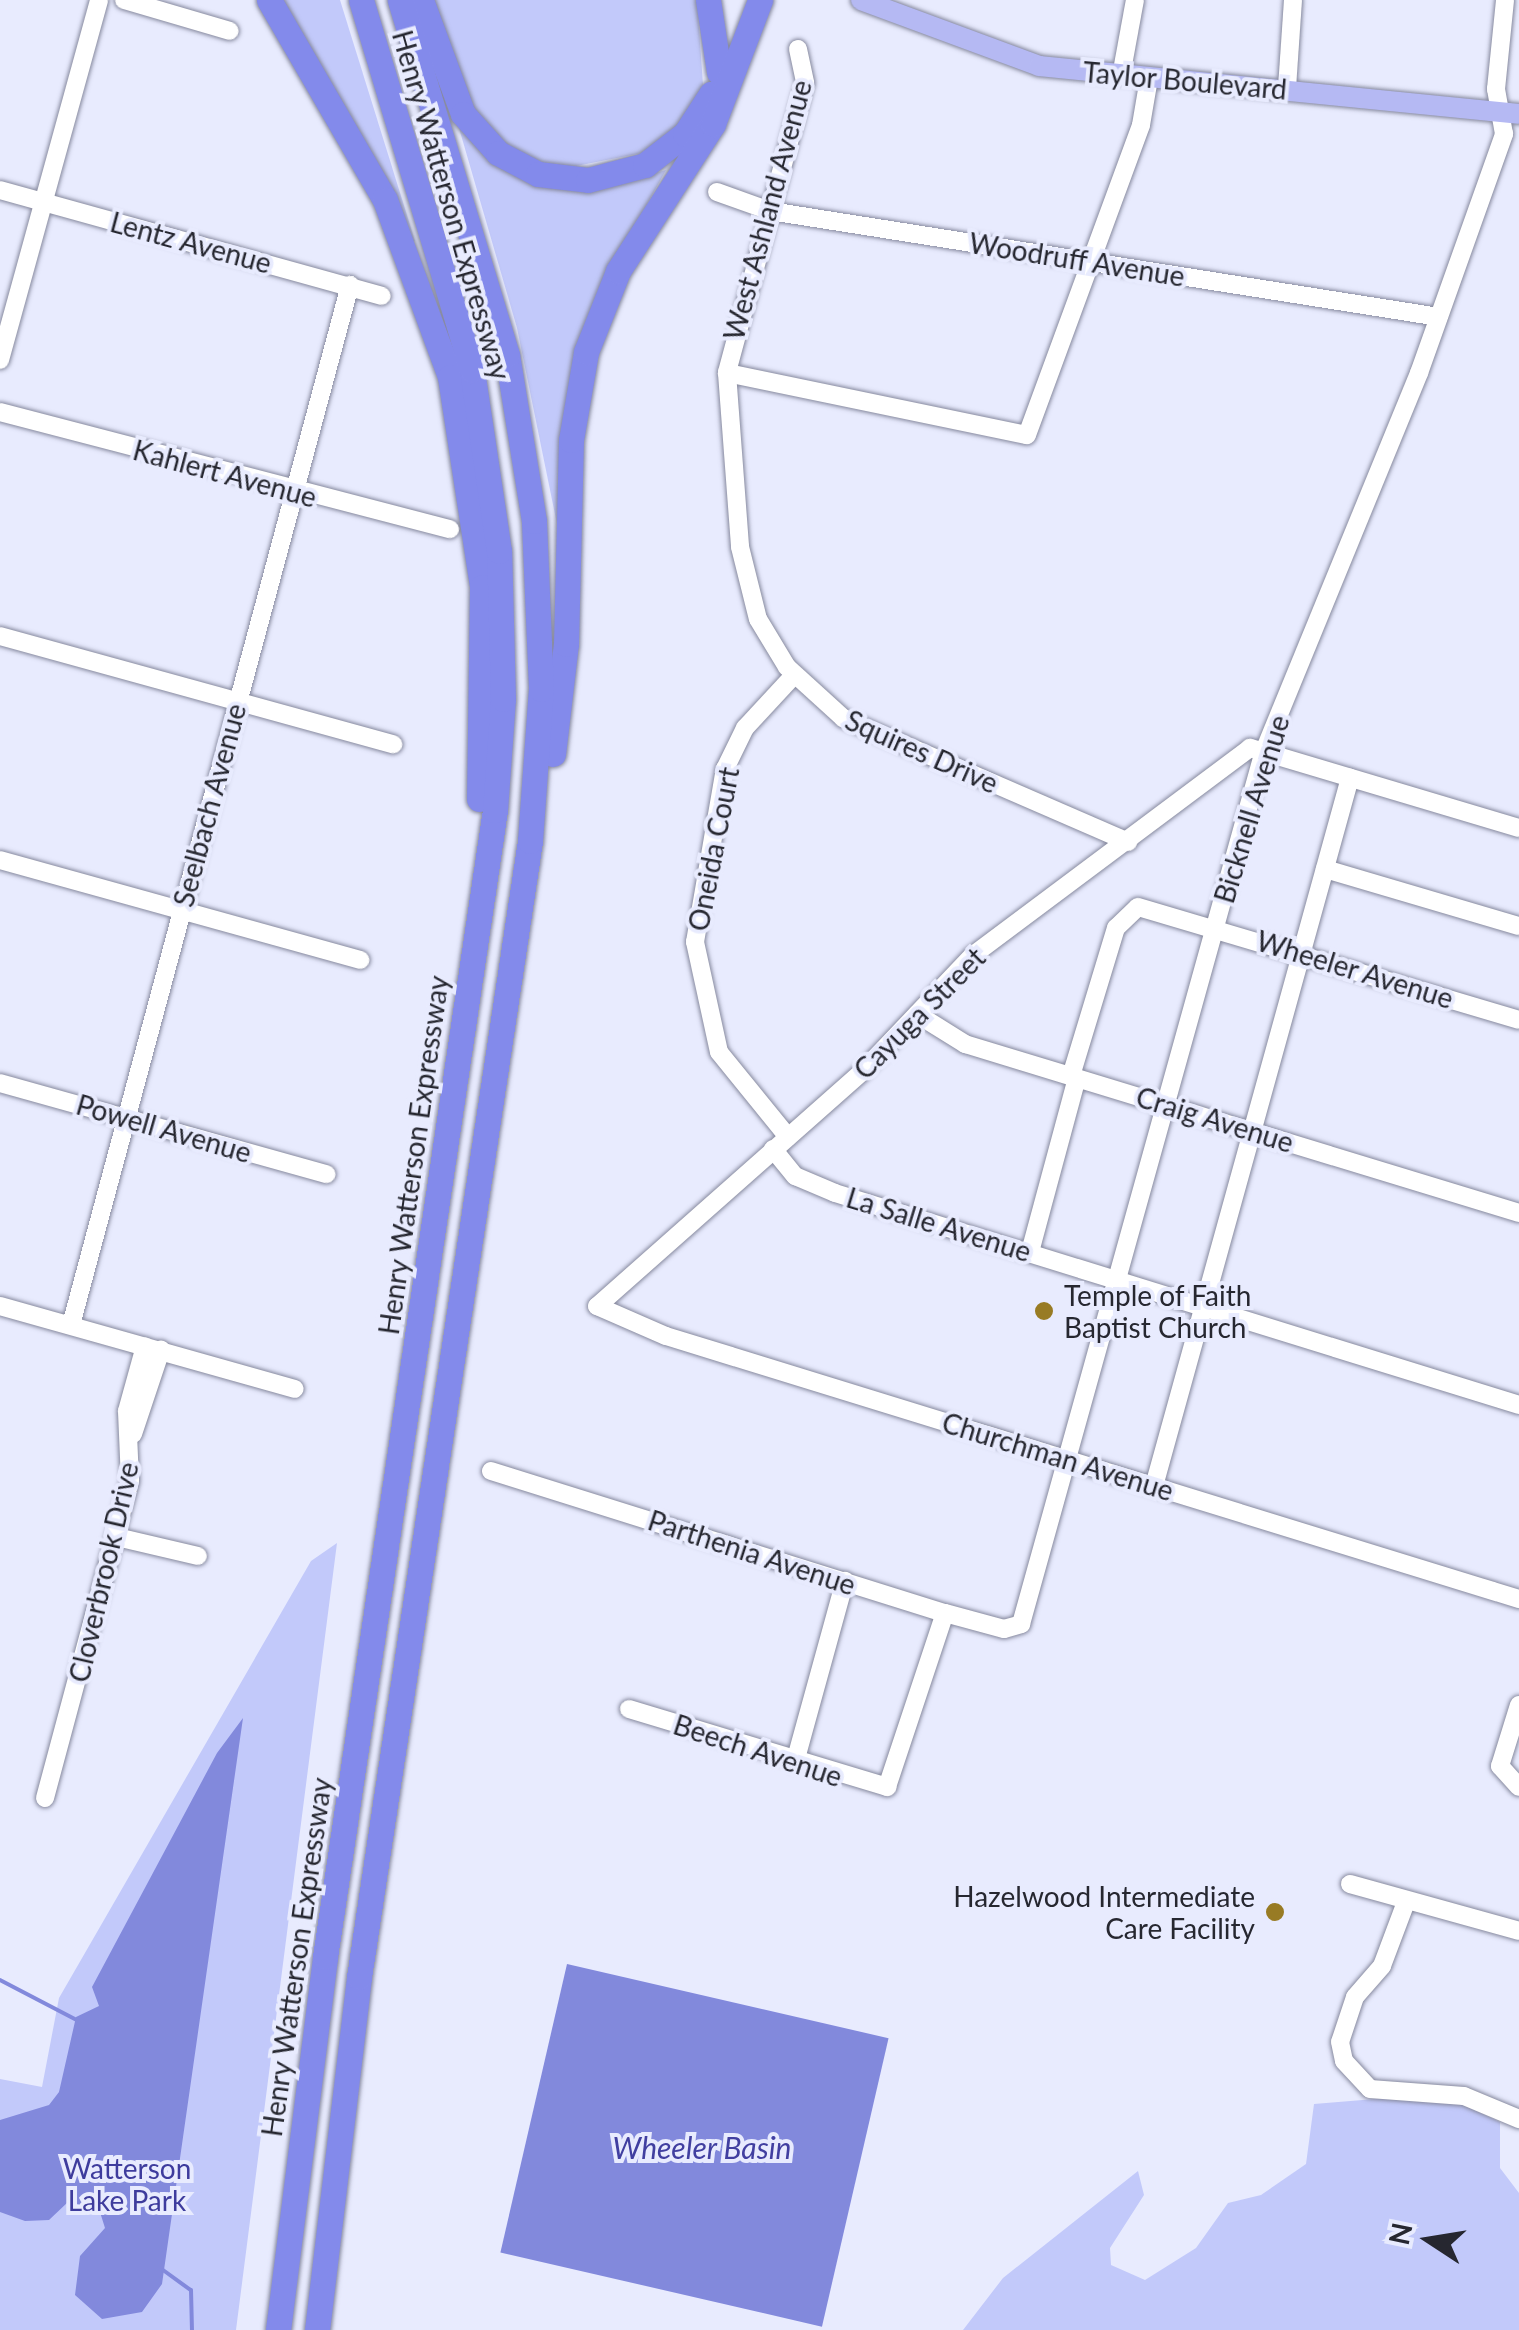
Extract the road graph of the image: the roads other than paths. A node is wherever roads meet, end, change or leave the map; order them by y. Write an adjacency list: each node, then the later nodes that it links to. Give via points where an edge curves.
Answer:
1 (99, 0): 23 (street)
2 (124, 0): 14 (street)
3 (269, 0): 44 (highway, via 385,200 450,377 480,569 478,811)
4 (362, 0): 44 (highway, Henry Watterson Expressway, via 458,316 490,473 503,699)
5 (400, 0): 41 (highway, Henry Watterson Expressway, via 493,303 525,452 540,602)
6 (421, 0): 16 (highway, via 473,128 509,160 554,178 609,178 662,154 700,115)
7 (708, 0): 16 (highway)
8 (746, 0): 16 (highway)
9 (760, 0): 41 (highway, via 713,124 618,271 586,352 570,440 563,687)
10 (861, 0): 17 (main road, Taylor Boulevard, via 1022,62)
11 (1135, 0): 17 (street)
12 (1293, 0): 19 (street)
13 (1505, 0): 20 (street, Bicknell Avenue)
14 (230, 31)
15 (798, 50): 24 (street, West Ashland Avenue, via 805,83)
16 (718, 72)
17 (1121, 76): 18 (main road, Taylor Boulevard)
18 (1149, 78): 19 (main road, Taylor Boulevard); 25 (street, via 1141,125)
19 (1286, 88): 20 (main road, Taylor Boulevard)
20 (1509, 113): 28 (street, Bicknell Avenue)
21 (0, 190): 23 (street, Lentz Avenue)
22 (717, 192): 24 (street, Woodruff Avenue)
23 (44, 201): 26 (street, Lentz Avenue); 29 (street)
24 (770, 211): 25 (street, Woodruff Avenue); 30 (street, West Ashland Avenue)
25 (1091, 261): 28 (street, Woodruff Avenue); 30 (street, via 1027,435)
26 (350, 286): 27 (street, Lentz Avenue); 32 (street, Seelbach Avenue)
27 (382, 296)
28 (1439, 316): 38 (street, Bicknell Avenue)
29 (0, 360)
30 (727, 373): 35 (street, Squires Drive, via 745,573 758,619)
31 (0, 412): 32 (street, Kahlert Avenue)
32 (297, 494): 33 (street, Kahlert Avenue); 36 (street, Seelbach Avenue)
33 (450, 529)
34 (0, 636): 36 (street)
35 (794, 675): 42 (street, Squires Drive, via 866,731); 58 (street, Oneida Court, via 745,728 725,769 695,942 718,1052)
36 (237, 701): 37 (street); 46 (street, Seelbach Avenue)
37 (393, 744)
38 (1264, 751): 39 (street); 42 (street, Cayuga Street, via 1237,755); 47 (street, Bicknell Avenue)
39 (1350, 778): 40 (street); 45 (street)
40 (1519, 828)
41 (530, 841): 90 (highway, Henry Watterson Expressway, via 359,1977)
42 (1128, 842): 51 (street, Cayuga Street, via 973,955)
43 (0, 860): 46 (street)
44 (485, 868): 89 (highway, Henry Watterson Expressway, via 328,1938)
45 (1325, 869): 48 (street); 49 (street)
46 (181, 909): 50 (street); 56 (street, Seelbach Avenue)
47 (1215, 926): 49 (street, Wheeler Avenue); 53 (street, Wheeler Avenue, via 1138,907 1125,915); 55 (street, Bicknell Avenue)
48 (1519, 926)
49 (1302, 952): 52 (street, Wheeler Avenue); 57 (street)
50 (360, 960)
51 (917, 1014): 53 (street, Craig Avenue, via 942,1035); 58 (street, Cayuga Street)
52 (1519, 1020)
53 (1074, 1077): 55 (street, Craig Avenue); 62 (street, Wheeler Avenue)
54 (0, 1083): 56 (street, Powell Avenue)
55 (1166, 1103): 57 (street, Craig Avenue); 63 (street, Bicknell Avenue)
56 (129, 1118): 60 (street, Powell Avenue); 67 (street, Seelbach Avenue)
57 (1252, 1130): 61 (street, Craig Avenue); 66 (street)
58 (788, 1136): 59 (street, Cayuga Street)
59 (773, 1150): 62 (street, La Salle Avenue, via 795,1176 835,1193); 65 (street, Cayuga Street, via 604,1296)
60 (327, 1174)
61 (1519, 1213)
62 (1030, 1252): 63 (street, La Salle Avenue)
63 (1116, 1280): 66 (street, La Salle Avenue); 71 (street, Bicknell Avenue)
64 (0, 1306): 67 (street)
65 (598, 1310): 71 (street, Churchman Avenue)
66 (1205, 1311): 70 (street, La Salle Avenue); 73 (street)
67 (71, 1325): 68 (street)
68 (153, 1348): 69 (street); 74 (street, Cloverbrook Drive, via 127,1412 134,1434)
69 (295, 1389)
70 (1519, 1406)
71 (1068, 1460): 73 (street, Churchman Avenue); 79 (street, Bicknell Avenue)
72 (491, 1471): 76 (street, Parthenia Avenue)
73 (1154, 1486): 77 (street, Churchman Avenue)
74 (117, 1537): 75 (street); 84 (street, Cloverbrook Drive)
75 (198, 1556)
76 (846, 1582): 78 (street, Parthenia Avenue); 82 (street)
77 (1519, 1598)
78 (945, 1613): 79 (street, Parthenia Avenue); 82 (street, Beech Avenue, via 887,1787)
79 (1014, 1630)
80 (1519, 1705): 83 (street, via 1501,1754 1503,1776)
81 (629, 1709): 82 (street, Beech Avenue)
82 (794, 1762)
83 (1519, 1788)
84 (45, 1798)
85 (1350, 1884): 86 (street)
86 (1406, 1902): 87 (street); 88 (street, via 1388,1954 1355,1997 1340,2042 1344,2060 1370,2089 1464,2096)
87 (1519, 1931)
88 (1519, 2119)
89 (278, 2330)
90 (316, 2330)

